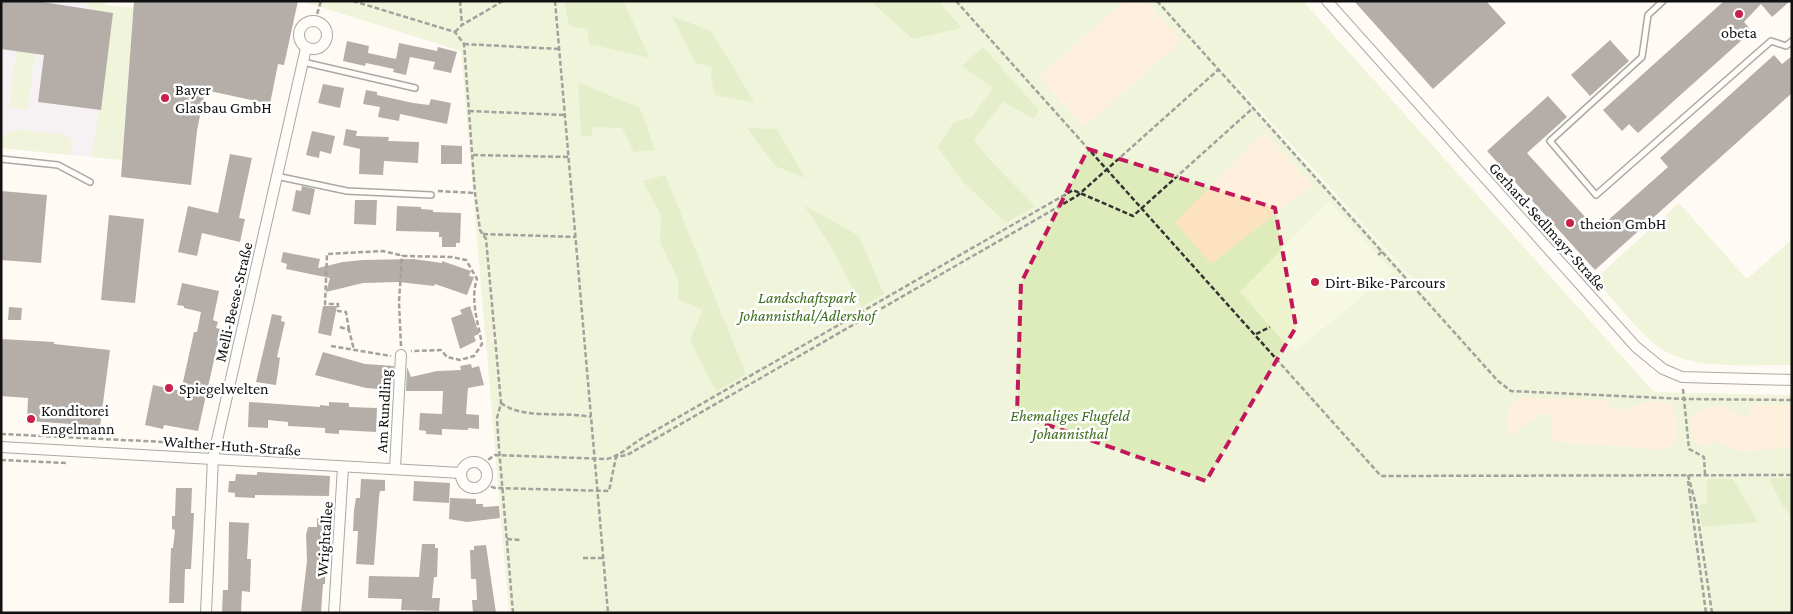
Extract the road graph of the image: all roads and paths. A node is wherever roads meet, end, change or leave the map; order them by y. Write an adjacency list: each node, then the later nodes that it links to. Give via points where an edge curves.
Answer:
1 (321, 1): 10 (path)
2 (353, 1): 12 (path)
3 (460, 1): 11 (path)
4 (503, 1): 11 (path)
5 (554, 1): 16 (path)
6 (956, 1): 26 (path)
7 (1157, 1): 18 (path)
8 (1327, 1): 47 (street, Gerhard-Sedlmayr-Straße, via 1650,360 1682,377)
9 (1663, 1): 13 (lane, via 1648,15 1642,57 1550,141 1596,195 1771,40 1786,46)
10 (314, 21): 15 (street, Melli-Beese-Straße, via 308,21 300,28 299,40); 15 (street, via 326,30 325,41 317,49)
11 (462, 25): 12 (path)
12 (455, 32): 14 (path)
13 (1792, 41)
14 (464, 44): 16 (path); 21 (path)
15 (306, 48): 17 (street, Melli-Beese-Straße)
16 (559, 49): 22 (path)
17 (302, 62): 19 (lane); 27 (street, Melli-Beese-Straße)
18 (1218, 70): 20 (path); 26 (path)
19 (415, 88)
20 (1253, 108): 32 (path); 35 (path)
21 (469, 111): 22 (path); 23 (path)
22 (565, 115): 24 (path)
23 (472, 155): 24 (path); 29 (path)
24 (569, 156): 34 (path)
25 (1, 159): 28 (lane, via 58,165)
26 (1108, 169): 30 (path); 32 (path)
27 (276, 176): 31 (lane, via 338,190); 56 (street, Melli-Beese-Straße)
28 (90, 182)
29 (475, 193): 31 (path, via 434,191); 33 (path)
30 (1080, 193): 32 (path, via 1132,216); 38 (path, via 1073,190); 40 (path)
31 (431, 195)
32 (1142, 208): 43 (path)
33 (483, 234): 34 (path); 51 (path)
34 (576, 237): 52 (path)
35 (1382, 252): 37 (path); 49 (path, via 1511,391)
36 (402, 255): 42 (path, via 383,251 327,254 325,304 338,304 338,311 346,312); 46 (path, via 399,302); 46 (path, via 466,260 476,279 474,301 482,344 474,356 460,360 447,357 441,350 416,349)
37 (1378, 255)
38 (843, 322): 40 (path); 55 (path, via 638,441)
39 (340, 327): 42 (path)
40 (847, 327): 55 (path, via 627,455)
41 (1270, 327): 43 (path)
42 (349, 330): 45 (path)
43 (1255, 334): 62 (path, via 1381,476)
44 (331, 346): 45 (path)
45 (355, 351): 46 (path)
46 (402, 355): 60 (street, Am Rundling)
47 (1792, 380)
48 (1684, 389): 49 (path)
49 (1685, 399): 50 (path); 63 (path, via 1689,449 1704,457)
50 (1792, 400)
51 (501, 403): 52 (path, via 519,413); 54 (path, via 497,418)
52 (591, 416): 57 (path)
53 (1, 447): 56 (street, Walther-Huth-Straße)
54 (499, 455): 57 (path); 58 (path); 66 (path)
55 (616, 457): 57 (path); 67 (path, via 609,491)
56 (213, 458): 59 (street, Walther-Huth-Straße); 72 (street, Melli-Beese-Straße)
57 (595, 458): 67 (path)
58 (482, 464): 61 (street, Walther-Huth-Straße, via 469,463); 65 (street, via 488,476)
59 (343, 467): 60 (street, Walther-Huth-Straße); 73 (street, Wrightallee)
60 (395, 468): 61 (street, Walther-Huth-Straße)
61 (461, 473): 65 (street, via 463,482 469,487 477,488)
62 (1688, 475): 63 (path); 76 (path); 77 (path, via 1696,505)
63 (1705, 475): 64 (path)
64 (1792, 475)
65 (484, 484): 66 (path)
66 (502, 488): 67 (path); 68 (path)
67 (598, 492): 71 (path)
68 (507, 539): 69 (path); 74 (path)
69 (520, 540)
70 (583, 558): 71 (path)
71 (603, 558): 75 (path)
72 (206, 613)
73 (334, 613)
74 (513, 613)
75 (608, 613)
76 (1706, 613)
77 (1712, 613)

